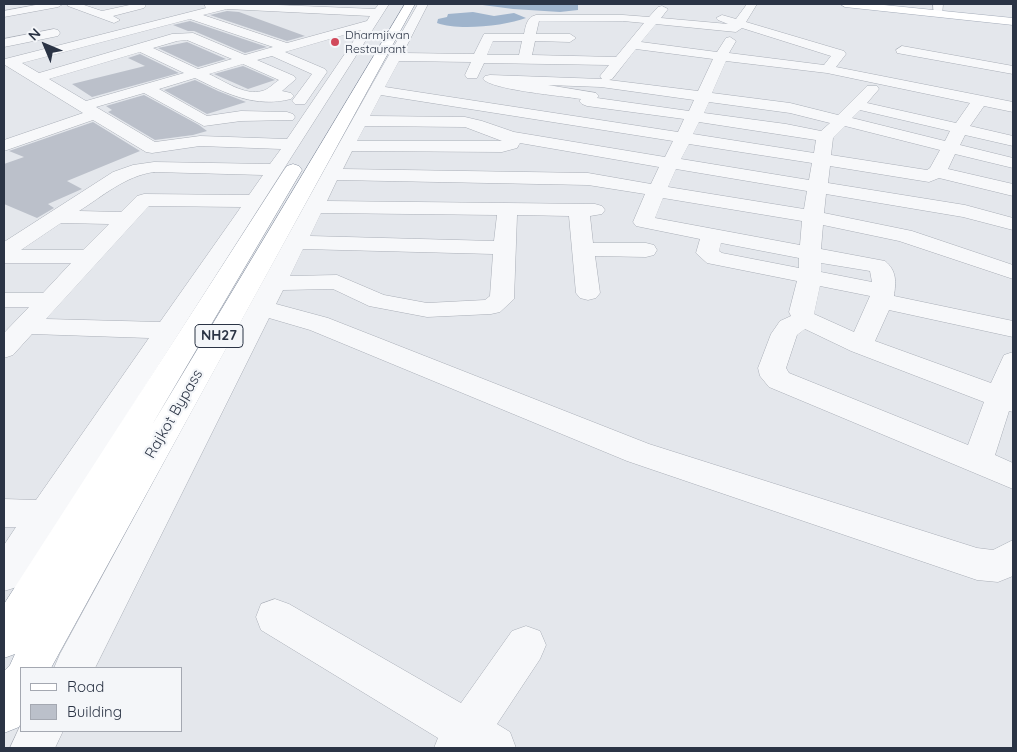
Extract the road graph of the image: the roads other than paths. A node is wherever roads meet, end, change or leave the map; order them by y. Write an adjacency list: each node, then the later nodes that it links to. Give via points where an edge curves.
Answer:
1 (58, 4): 10 (street)
2 (72, 4): 23 (street)
3 (126, 4): 23 (street)
4 (290, 4): 19 (street)
5 (410, 4): 143 (main road, Rajkot Bypass / NH27)
6 (423, 4): 49 (street)
7 (752, 4): 27 (street)
8 (845, 4): 18 (main road)
9 (876, 4): 18 (main road)
10 (42, 5): 20 (street)
11 (225, 5): 16 (street); 19 (street); 25 (street)
12 (144, 7): 23 (street); 23 (street, via 114,20)
13 (720, 7): 27 (street, via 706,14)
14 (665, 8): 17 (street); 27 (street); 30 (street); 34 (street, via 607,14)
15 (175, 9): 16 (street)
16 (192, 9): 26 (street); 43 (street)
17 (629, 9)
18 (938, 9): 24 (main road)
19 (314, 10): 22 (street); 22 (street)
20 (22, 11): 21 (street); 38 (street, via 64,30)
21 (4, 14)
22 (378, 14): 36 (street); 69 (street, via 343,49); 141 (main road, Rajkot Bypass / NH27, via 327,114)
23 (95, 17)
24 (1013, 20)
25 (276, 21)
26 (161, 22): 35 (street, via 183,32); 51 (street)
27 (738, 26): 47 (street); 48 (street)
28 (305, 30): 36 (street)
29 (625, 32): 30 (street)
30 (643, 32): 33 (street); 40 (street)
31 (69, 33): 51 (street)
32 (4, 34): 38 (street)
33 (662, 34)
34 (575, 35): 37 (street); 37 (street, via 534,19); 55 (street)
35 (183, 36): 42 (street); 52 (street)
36 (324, 36): 43 (street)
37 (530, 37): 53 (street, via 488,37); 54 (street)
38 (10, 42)
39 (610, 46): 40 (street)
40 (631, 46): 46 (street); 64 (street)
41 (766, 46): 47 (street)
42 (141, 47): 56 (street); 60 (street)
43 (285, 47): 45 (street)
44 (902, 50): 58 (street)
45 (271, 51): 52 (street); 69 (street, via 321,67)
46 (682, 51): 48 (street); 57 (street)
47 (834, 54): 50 (street); 61 (street)
48 (721, 56): 61 (street); 67 (street, via 720,73)
49 (393, 57): 53 (street); 66 (street)
50 (856, 58)
51 (5, 59): 62 (street)
52 (245, 59): 60 (street); 68 (street, via 289,79)
53 (478, 59): 54 (street); 64 (street, via 471,77 500,83)
54 (525, 59): 55 (street)
55 (568, 60): 64 (street)
56 (84, 64): 59 (street); 62 (street)
57 (672, 64)
58 (1013, 70)
59 (100, 72)
60 (195, 74): 65 (street); 68 (street, via 239,94)
61 (822, 76): 70 (street); 71 (street)
62 (37, 78): 73 (street)
63 (124, 82): 65 (street)
64 (601, 83): 67 (street); 74 (street); 77 (street)
65 (143, 89): 73 (street); 78 (street)
66 (376, 90): 76 (street); 77 (street)
67 (705, 92): 70 (street, via 790,108); 74 (street)
68 (267, 96): 69 (street)
69 (313, 96): 80 (street)
70 (855, 102): 71 (street); 79 (street); 81 (street); 90 (street)
71 (976, 106): 72 (street); 75 (street); 79 (street)
72 (1013, 107)
73 (89, 110): 86 (street, via 148,147); 88 (street)
74 (693, 116): 81 (street); 83 (street)
75 (1013, 120)
76 (361, 121): 82 (street, via 465,122); 89 (street)
77 (573, 121): 83 (street); 87 (street)
78 (204, 122): 80 (street, via 241,116); 86 (street, via 211,131)
79 (960, 129): 85 (street); 90 (street)
80 (293, 130): 86 (street); 96 (street)
81 (826, 136): 84 (street); 92 (street)
82 (511, 137): 87 (street); 89 (street, via 511,144 502,147)
83 (683, 138): 92 (street); 93 (street)
84 (846, 140)
85 (1013, 140)
86 (190, 142)
87 (557, 145): 93 (street)
88 (4, 146)
89 (346, 146): 97 (street)
90 (950, 148): 94 (street); 95 (street)
91 (893, 154): 95 (street)
92 (822, 160): 95 (street, via 929,176); 98 (street)
93 (672, 163): 98 (street); 100 (street)
94 (1013, 163)
95 (939, 169): 99 (street)
96 (275, 170): 101 (street, via 147,168 120,176); 103 (street)
97 (331, 174): 100 (street, via 577,178); 104 (street)
98 (817, 187): 107 (street); 109 (street, via 976,213)
99 (1013, 190)
100 (656, 191): 107 (street); 119 (street, via 643,222 712,235 707,253 710,256)
101 (89, 196): 102 (street); 106 (street)
102 (144, 200): 103 (street); 108 (street)
103 (255, 201): 129 (street)
104 (314, 207): 105 (street); 112 (street)
105 (507, 209): 113 (street); 114 (street, via 586,210)
106 (56, 217): 108 (street); 116 (street)
107 (813, 217): 119 (street); 120 (street, via 909,237)
108 (126, 218): 118 (street)
109 (1013, 224)
110 (973, 225): 111 (street)
111 (1013, 238)
112 (295, 242): 113 (street); 122 (street)
113 (505, 248): 122 (street, via 502,299 491,307 418,309 378,301 337,282)
114 (583, 249): 115 (street); 121 (street)
115 (646, 250)
116 (4, 251)
117 (4, 256): 118 (street)
118 (89, 257): 125 (street)
119 (810, 266): 123 (street, via 877,266 885,274); 126 (street, via 801,312)
120 (1013, 272)
121 (588, 293)
122 (268, 296): 138 (street, via 319,324 657,460 977,564 998,566); 144 (street)
123 (881, 296): 128 (street); 130 (street)
124 (4, 300): 125 (street)
125 (48, 300): 127 (street)
126 (805, 319): 130 (street); 134 (street, via 784,334 772,368 774,376)
127 (27, 326): 129 (street); 131 (street)
128 (1013, 329)
129 (167, 330): 137 (street)
130 (860, 345): 133 (street)
131 (4, 349)
132 (1013, 361): 133 (street)
133 (1007, 400): 134 (street)
134 (977, 461): 135 (street)
135 (1013, 476)
136 (4, 513): 137 (street)
137 (44, 514): 139 (street)
138 (1013, 556)
139 (4, 575)
140 (275, 617): 148 (street)
141 (4, 639)
142 (526, 645): 148 (street)
143 (30, 667)
144 (75, 667)
145 (20, 683): 146 (main road)
146 (4, 712)
147 (40, 732): 149 (street)
148 (472, 742)
149 (32, 748)

